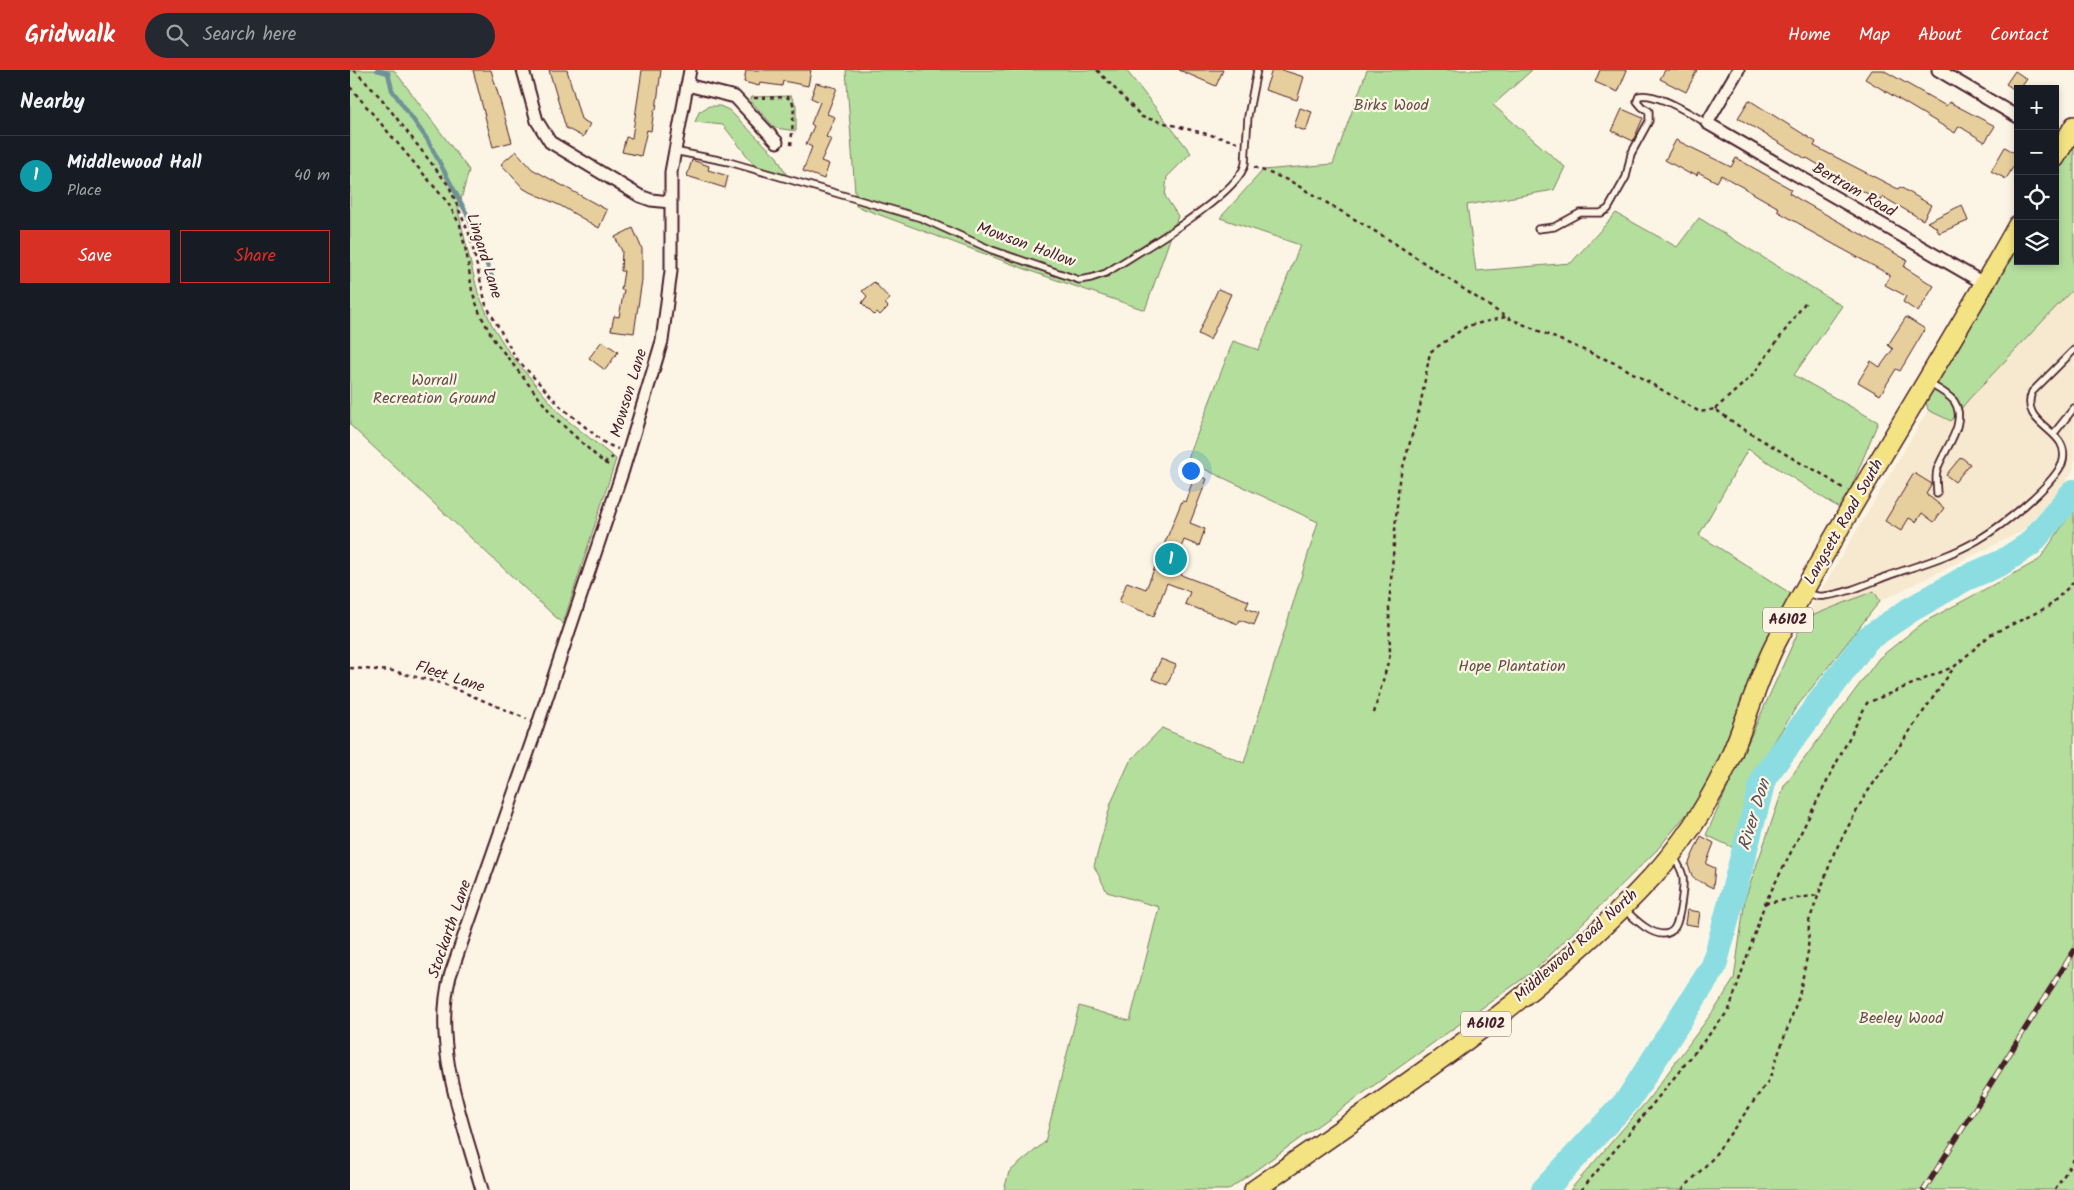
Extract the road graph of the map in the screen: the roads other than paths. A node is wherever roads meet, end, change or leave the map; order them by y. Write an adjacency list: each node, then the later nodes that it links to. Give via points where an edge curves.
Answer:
1 (524, 70): 13 (street, via 537,121 550,142 640,196)
2 (690, 70): 6 (street, Mowson Lane)
3 (1257, 70): 12 (lane, Mowson Hollow, via 1248,116 1244,171 1235,183 1197,214 1106,272 1080,280 992,250 921,218 729,162)
4 (1738, 70): 8 (street)
5 (1938, 70): 7 (street)
6 (687, 85): 10 (street, via 728,94 741,103); 12 (street, Mowson Lane)
7 (2014, 115)
8 (1707, 123): 14 (lane, via 1671,104 1645,94 1639,96 1637,101 1649,111 1649,122 1631,154 1626,177 1608,209 1601,213 1580,213 1554,227); 16 (street, Bertram Road)
9 (2074, 126): 11 (main road)
10 (777, 142)
11 (2059, 146)
12 (674, 151): 13 (street, Mowson Lane)
13 (670, 202): 23 (street, Mowson Lane, via 671,271 662,341 623,470)
14 (1538, 229)
15 (2014, 232): 16 (main road, Langsett Road South / A6102)
16 (1985, 284): 18 (main road, Langsett Road South / A6102)
17 (2074, 350): 20 (lane, via 2032,392 2028,401 2038,420)
18 (1926, 382): 21 (lane, via 1949,396 1959,416 1937,472); 22 (main road, Langsett Road South / A6102)
19 (2074, 408): 20 (lane)
20 (2055, 432): 22 (lane, via 2061,437 2066,453 2063,463 2049,482 2000,526 1977,541 1847,591 1823,597)
21 (1937, 494)
22 (1804, 591): 24 (main road, Langsett Road South / A6102, via 1777,639 1725,768)
23 (540, 719): 27 (street, Stockarth Lane, via 445,997 449,1063)
24 (1690, 828): 25 (main road, Middlewood Road North / A6102)
25 (1672, 852): 26 (main road, Middlewood Road North / A6102); 26 (lane, via 1684,884 1676,926 1671,932 1656,933)
26 (1622, 907): 28 (main road, Middlewood Road North / A6102, via 1510,1005 1424,1071)
27 (482, 1190)
28 (1254, 1190)

